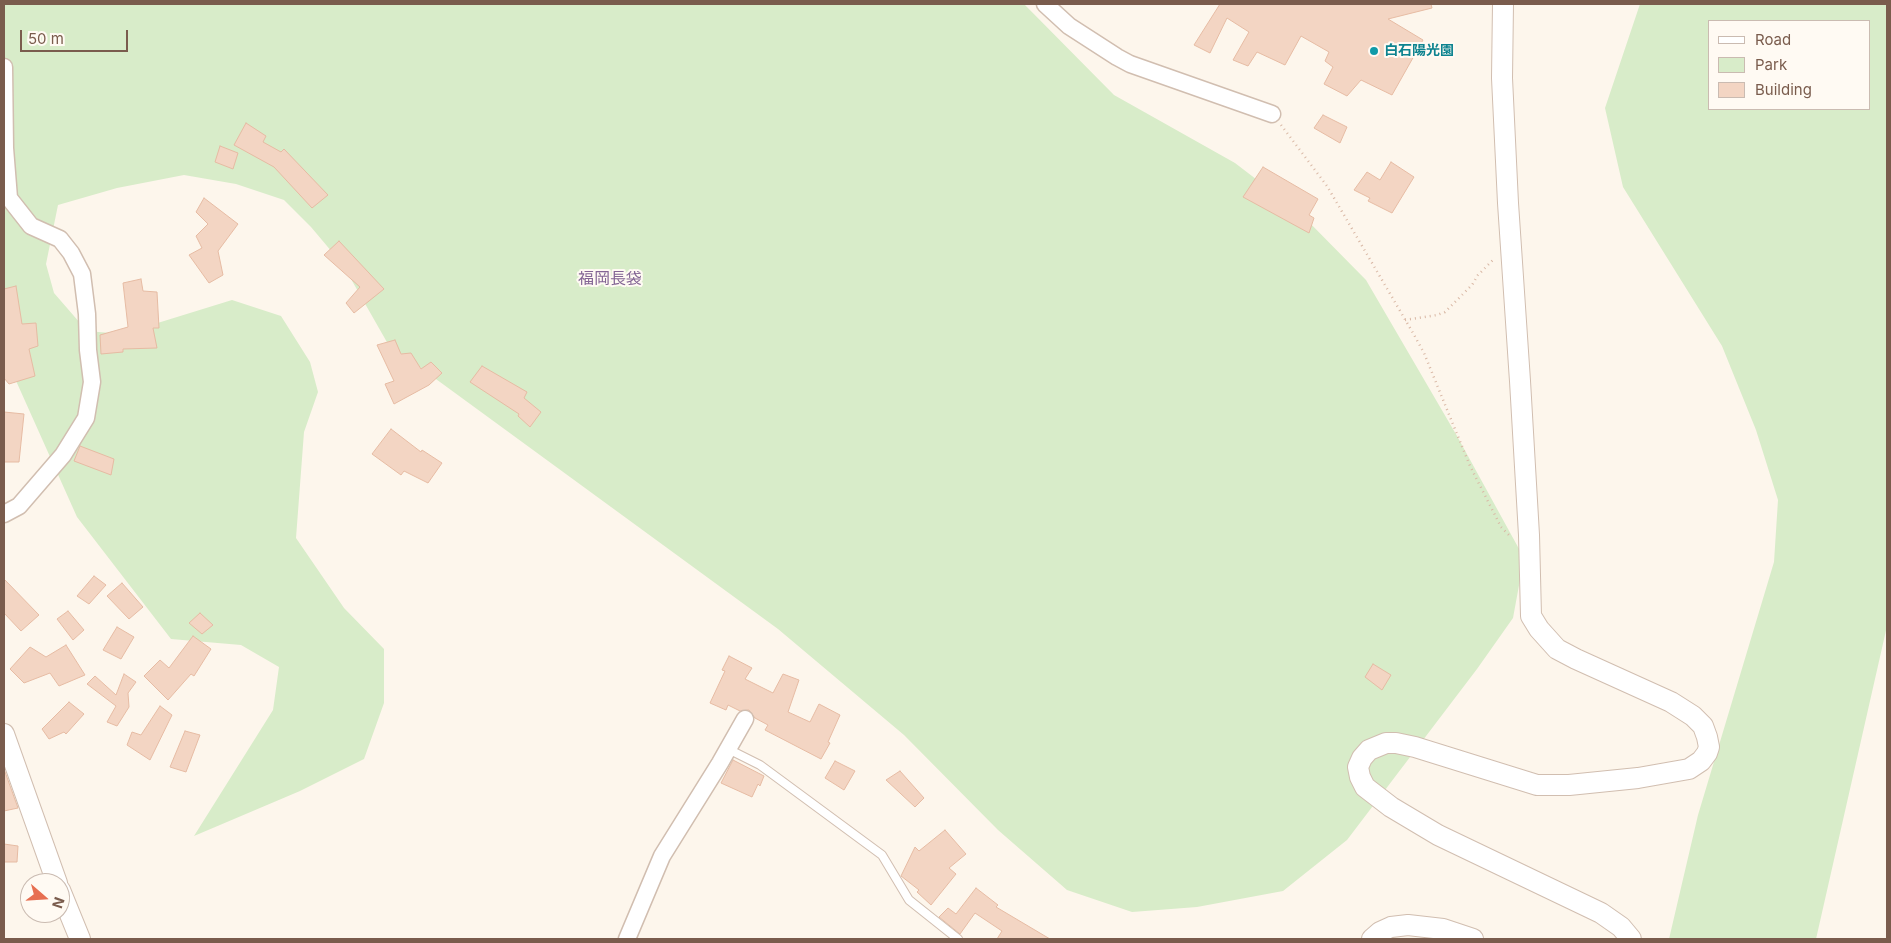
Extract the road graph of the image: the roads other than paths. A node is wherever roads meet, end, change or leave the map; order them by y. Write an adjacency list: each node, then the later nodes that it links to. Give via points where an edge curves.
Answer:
1 (1044, 4): 4 (street, via 1069,26 1130,64)
2 (1503, 4): 16 (street, via 1502,78 1531,616 1546,638 1576,660 1671,702 1693,716 1703,726 1707,753 1689,769 1550,786 1525,782 1396,743 1386,743 1369,750 1358,768 1365,787 1416,823 1601,914 1621,927)
3 (4, 67): 5 (street, via 9,198 31,226 60,239 82,274 92,382 86,418 63,455 19,506)
4 (1272, 114)
5 (4, 514)
6 (745, 718): 8 (street)
7 (4, 734): 9 (street)
8 (728, 749): 12 (street, via 662,856); 13 (lane, via 760,765 882,855 909,900)
9 (53, 873)
10 (70, 914): 11 (street)
11 (80, 939)
12 (627, 939)
13 (958, 939)
14 (1372, 939): 15 (street, via 1391,927 1408,924 1443,929)
15 (1474, 939)
16 (1631, 939)

